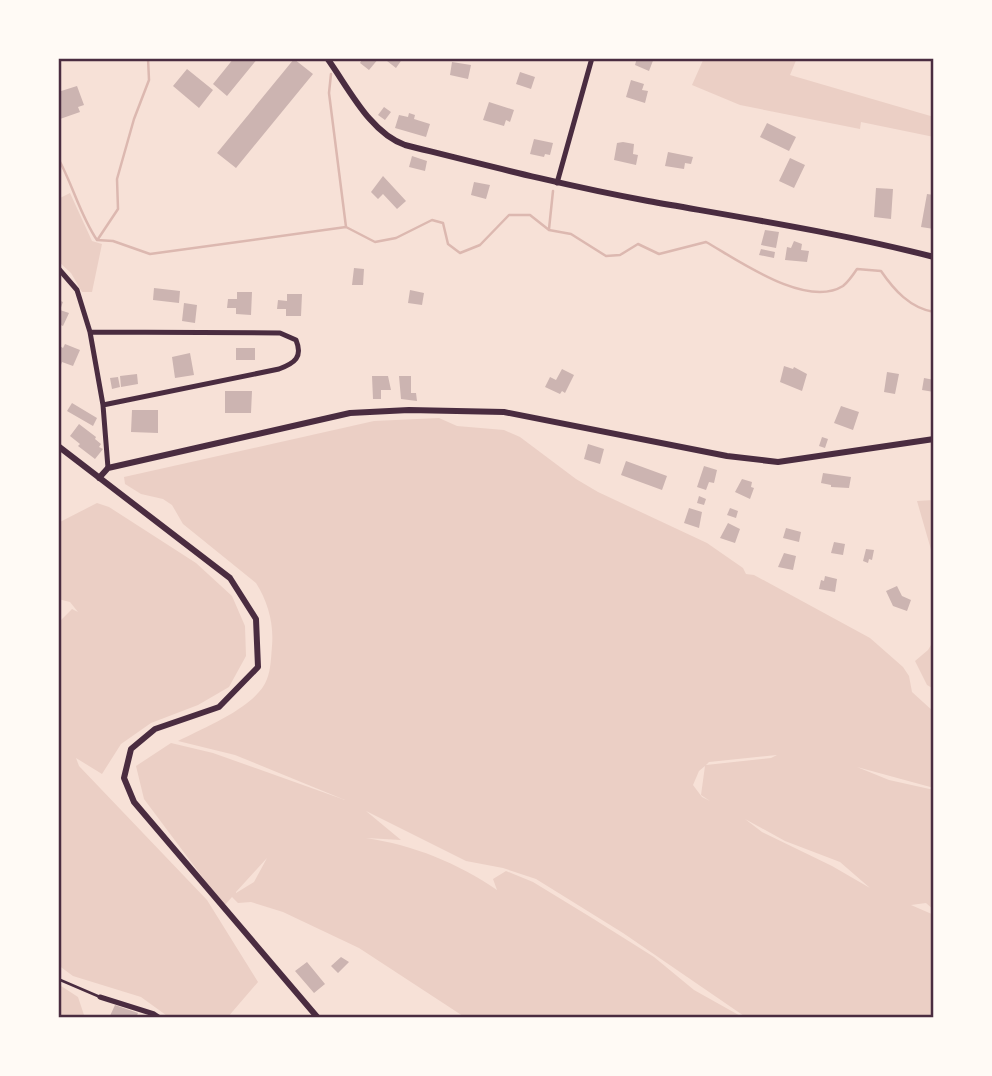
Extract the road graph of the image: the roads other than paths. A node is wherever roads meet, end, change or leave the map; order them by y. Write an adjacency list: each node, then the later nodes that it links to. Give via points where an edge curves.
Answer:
1 (327, 58): 3 (street, via 376,127 394,142)
2 (592, 58): 3 (street)
3 (557, 183): 4 (street, via 789,224)
4 (934, 257)
5 (58, 268): 6 (street, via 77,290)
6 (90, 332): 7 (street); 7 (street, via 280,333 296,340 299,349 291,365 279,369)
7 (103, 405): 10 (street)
8 (934, 439): 10 (street, via 778,462 504,412 409,410 350,413)
9 (58, 446): 11 (street)
10 (108, 468): 11 (street)
11 (99, 478): 15 (street, via 230,578 256,619 258,667 219,706 155,729 131,749 124,778 134,802)
12 (58, 979): 13 (lane)
13 (100, 998): 14 (street)
14 (160, 1018)
15 (318, 1018)

